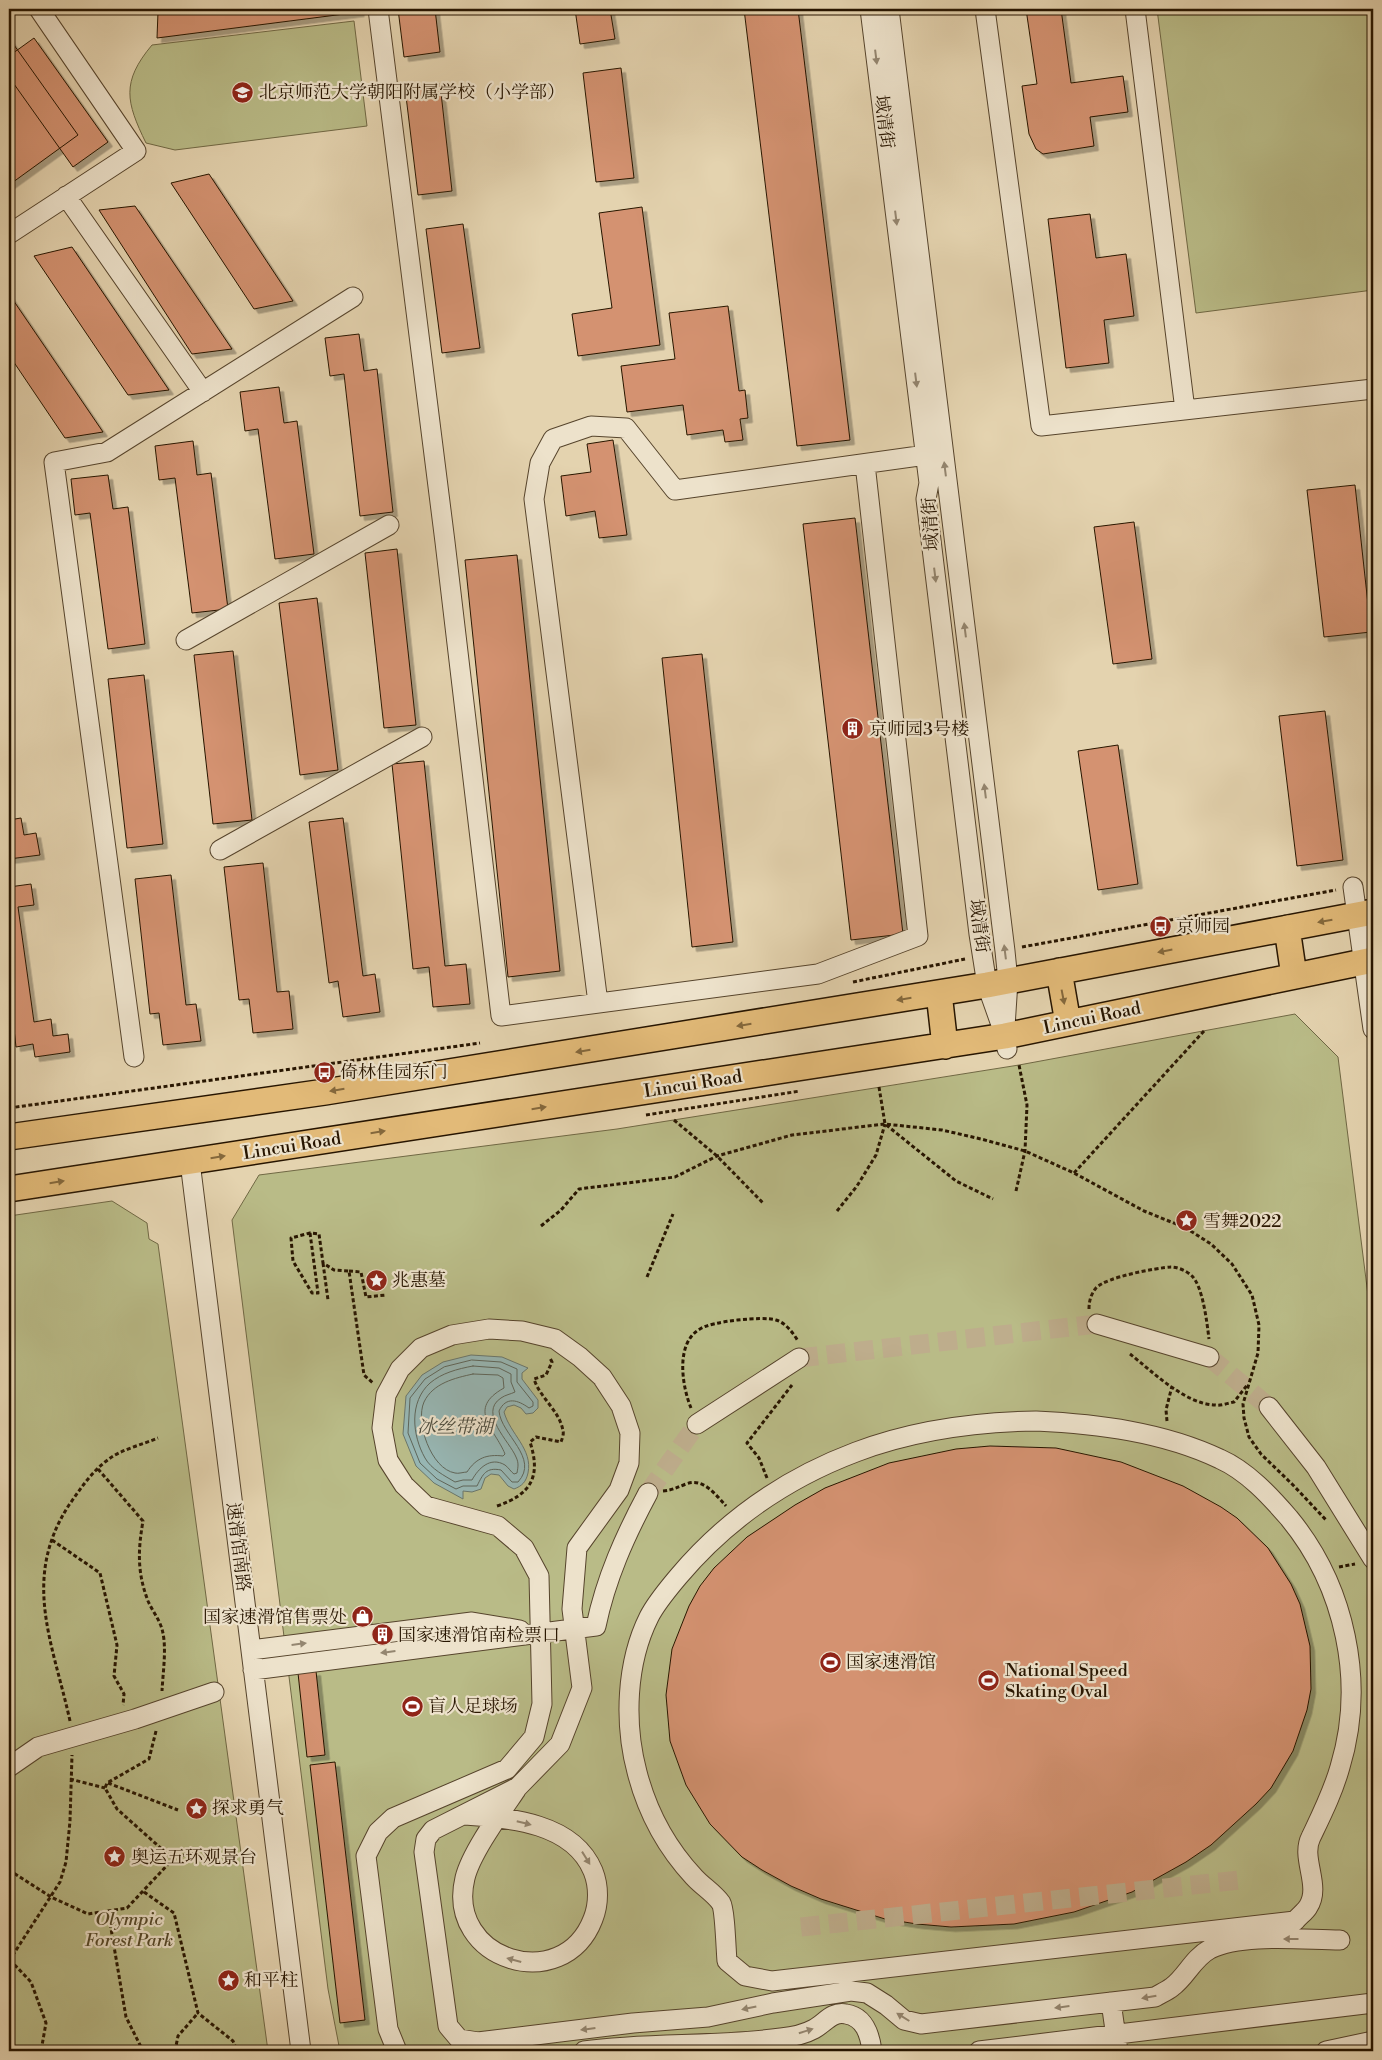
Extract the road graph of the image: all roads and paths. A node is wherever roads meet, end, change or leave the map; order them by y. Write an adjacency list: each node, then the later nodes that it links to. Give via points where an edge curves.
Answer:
1 (39, 9): 7 (street, via 136,150)
2 (378, 9): 27 (street, via 501,1016)
3 (870, 9): 13 (street, 域清街, one-way to 13)
4 (888, 9): 25 (street, 域清街, one-way to 4)
5 (986, 9): 12 (street, via 1041,426)
6 (1135, 9): 12 (street)
7 (66, 196): 8 (street); 11 (street)
8 (9, 234)
9 (353, 297): 11 (street)
10 (1373, 389): 12 (street)
11 (202, 392): 33 (street, via 107,452 54,462)
12 (1185, 410)
13 (926, 455): 14 (street); 25 (street, 域清街, one-way to 25, via 929,483 926,499 978,924)
14 (866, 464): 27 (street, via 918,936 818,974); 27 (street, via 675,490 626,428 591,426 553,440 540,463 534,499)
15 (389, 526): 16 (street)
16 (186, 640)
17 (422, 737): 18 (street)
18 (220, 850)
19 (1352, 887): 20 (street)
20 (1365, 914): 21 (main road, one-way to 21); 22 (street)
21 (1287, 928): 23 (main road, one-way to 23); 24 (main road)
22 (1369, 961): 24 (main road, Lincui Road); 29 (street)
23 (1058, 972): 25 (main road); 28 (main road, one-way to 28)
24 (1294, 976): 28 (main road, Lincui Road)
25 (998, 983): 26 (main road); 31 (street, 域清街)
26 (939, 993): 32 (main road); 38 (main road, one-way to 38, via 335,1091)
27 (598, 1003)
28 (1068, 1023): 31 (main road, Lincui Road)
29 (1373, 1029)
30 (1204, 1031): 42 (path)
31 (1006, 1043): 32 (main road, Lincui Road)
32 (945, 1046): 41 (main road, Lincui Road, one-way to 32)
33 (134, 1057)
34 (1019, 1065): 39 (path, via 1027,1105)
35 (879, 1087): 37 (path)
36 (674, 1120): 40 (path)
37 (885, 1124): 39 (path, via 942,1130); 40 (path, via 792,1135); 45 (path, via 956,1181); 47 (path, via 876,1155)
38 (9, 1138)
39 (1025, 1151): 42 (path); 44 (path)
40 (717, 1156): 46 (path); 49 (path, via 674,1176 579,1189)
41 (190, 1162): 43 (main road, Lincui Road, one-way to 41); 80 (street, 速滑馆南路)
42 (1074, 1173): 61 (path, via 1144,1211 1186,1228 1211,1244 1232,1264 1252,1295 1259,1325 1258,1353)
43 (9, 1189)
44 (1016, 1192)
45 (993, 1199)
46 (763, 1203)
47 (837, 1211)
48 (672, 1214): 53 (path)
49 (541, 1226)
50 (310, 1233): 50 (path, via 291,1238 293,1260 312,1292 318,1293); 51 (path, via 319,1234)
51 (323, 1263): 52 (path, via 334,1270); 55 (path)
52 (349, 1271): 54 (path, via 361,1272 366,1297); 64 (path, via 364,1375)
53 (647, 1277)
54 (386, 1295)
55 (328, 1300)
56 (1097, 1324): 60 (street); 60 (path, via 1090,1314 1089,1302 1102,1283 1130,1274 1179,1268 1193,1276 1200,1289)
57 (542, 1336): 64 (street, via 488,1329 452,1335 421,1348 400,1369); 72 (path, via 552,1362 546,1375 534,1379 537,1390 564,1431 561,1442 536,1437 530,1442 536,1458 536,1471 527,1490 506,1503); 78 (street, via 555,1339 602,1376 621,1406 630,1433 628,1463 618,1490 577,1548 572,1609)
58 (1122, 1348): 63 (path)
59 (799, 1350): 66 (street); 66 (path, via 790,1329 776,1320 738,1320 700,1328 687,1346 684,1367 686,1395)
60 (1209, 1357)
61 (1251, 1380): 63 (path, via 1234,1402 1215,1406 1194,1401); 74 (path, via 1243,1404 1249,1437 1261,1454)
62 (794, 1383): 71 (path, via 747,1443 759,1458)
63 (1172, 1386): 68 (path, via 1166,1410)
64 (386, 1395): 79 (street, via 382,1428 388,1460 404,1485 426,1506 498,1526 524,1548 539,1576)
65 (1269, 1406): 76 (street, via 1316,1467)
66 (697, 1424)
67 (158, 1438): 69 (path, via 110,1458)
68 (1169, 1439): 71 (street, via 1074,1423 999,1422 963,1426 927,1432 857,1452); 77 (street, via 1221,1459 1263,1490 1298,1529)
69 (98, 1469): 75 (path, via 84,1482 62,1516); 83 (path, via 143,1521 139,1545 140,1578 162,1629)
70 (652, 1492): 73 (path, via 701,1482); 78 (street, via 614,1564 602,1596 596,1626)
71 (772, 1493): 73 (street)
72 (490, 1508)
73 (737, 1518): 77 (street, via 690,1563 649,1617 636,1658 630,1724 636,1772 653,1818 679,1859 722,1904 727,1961 745,1976 772,1981 1295,1921 1309,1906 1313,1888 1306,1845 1338,1775 1350,1720 1348,1647)
74 (1331, 1526)
75 (52, 1540): 84 (path, via 100,1573 117,1645 114,1676 124,1694); 85 (path, via 46,1554 42,1582 45,1616)
76 (1369, 1561): 77 (path)
77 (1324, 1573)
78 (574, 1629): 79 (street); 89 (street, via 582,1688 560,1744)
79 (541, 1633): 80 (street, one-way to 79, via 472,1622); 81 (street, one-way to 81); 111 (street, via 542,1704 534,1737 524,1751 507,1769 393,1818 378,1832 366,1856 388,2028)
80 (251, 1650): 81 (street, 速滑馆南路)
81 (253, 1670): 110 (street, 速滑馆南路)
82 (214, 1692): 83 (street)
83 (161, 1710): 84 (street); 88 (path, via 148,1759)
84 (122, 1723): 85 (street)
85 (73, 1737): 86 (street, via 38,1747); 87 (path)
86 (9, 1767)
87 (70, 1779): 90 (path); 98 (path, via 66,1862)
88 (107, 1783): 90 (path); 91 (path)
89 (518, 1787): 92 (street); 93 (street)
90 (105, 1788): 95 (path, via 117,1809)
91 (178, 1810)
92 (466, 1815): 93 (street); 102 (street, one-way to 92, via 920,2024 904,2020 867,1993 851,1991 708,2017 478,2042 459,2039 448,2026 424,1852 426,1840 433,1830)
93 (498, 1817): 93 (street, one-way to 93, via 560,1834 581,1850 594,1873 598,1900 590,1925 574,1946 551,1959 525,1962 500,1955 479,1939 466,1916 463,1903 465,1876)
94 (195, 1851): 95 (path)
95 (174, 1859): 97 (path)
96 (9, 1870): 98 (path)
97 (144, 1892): 99 (path, via 127,1908); 104 (path, via 174,1913)
98 (51, 1897): 99 (path, via 88,1914); 101 (path)
99 (108, 1911): 107 (path, via 126,2018)
100 (1340, 1940): 102 (street, one-way to 102, via 1234,1942 1209,1950 1173,1987 1155,1997)
101 (9, 1961): 106 (path, via 31,1982 46,2023)
102 (1111, 2002): 115 (street)
103 (1373, 2003): 114 (street)
104 (198, 2013): 108 (path, via 178,2036); 109 (path, via 233,2041)
105 (1373, 2041): 116 (street)
106 (41, 2051)
107 (143, 2051)
108 (175, 2051)
109 (237, 2051)
110 (301, 2051)
111 (397, 2051)
112 (584, 2051): 113 (street, one-way to 113, via 783,2038 813,2030 832,2015 846,2013 859,2019 868,2032)
113 (872, 2051)
114 (979, 2051)
115 (1118, 2051)
116 (1326, 2051)

